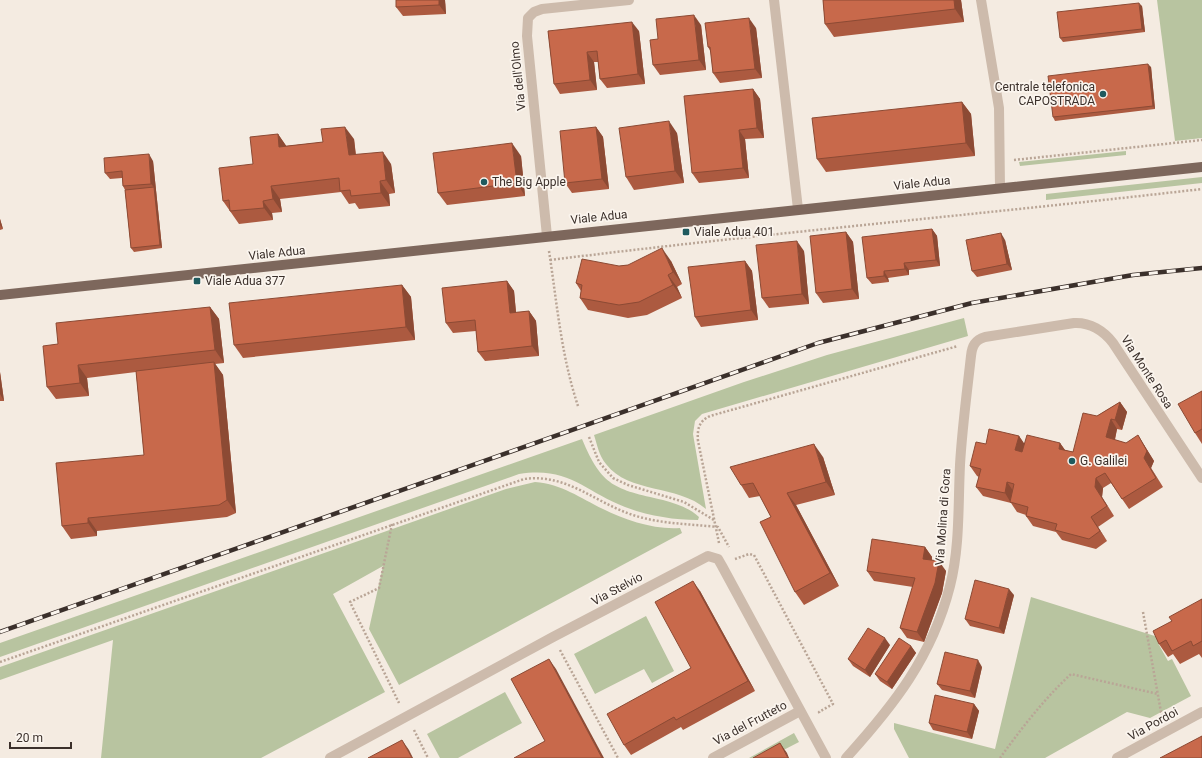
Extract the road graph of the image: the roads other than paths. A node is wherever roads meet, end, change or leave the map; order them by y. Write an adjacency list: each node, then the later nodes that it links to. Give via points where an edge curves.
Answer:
1 (630, 0): 7 (street, Via dell'Olmo, via 542,9 528,18 527,36)
2 (774, 0): 6 (street)
3 (981, 0): 5 (street, via 999,108)
4 (1202, 167): 5 (main road, Viale Adua)
5 (1000, 188): 6 (main road, Viale Adua)
6 (798, 209): 7 (main road, Viale Adua)
7 (547, 236): 8 (main road, Viale Adua)
8 (0, 295)
9 (974, 342): 10 (street, Via Monte Rosa, via 985,336 1074,323 1099,329 1114,344); 16 (street, Via Molina di Gora, via 970,356 956,550 950,586 925,653 903,691)
10 (1202, 478)
11 (800, 712): 13 (street, Via Stelvio, via 718,559 712,556 704,557); 14 (street, Via del Frutteto); 15 (street)
12 (1202, 712): 17 (street, Via Pordoi)
13 (330, 758)
14 (713, 758)
15 (826, 758)
16 (846, 758)
17 (1117, 758)

